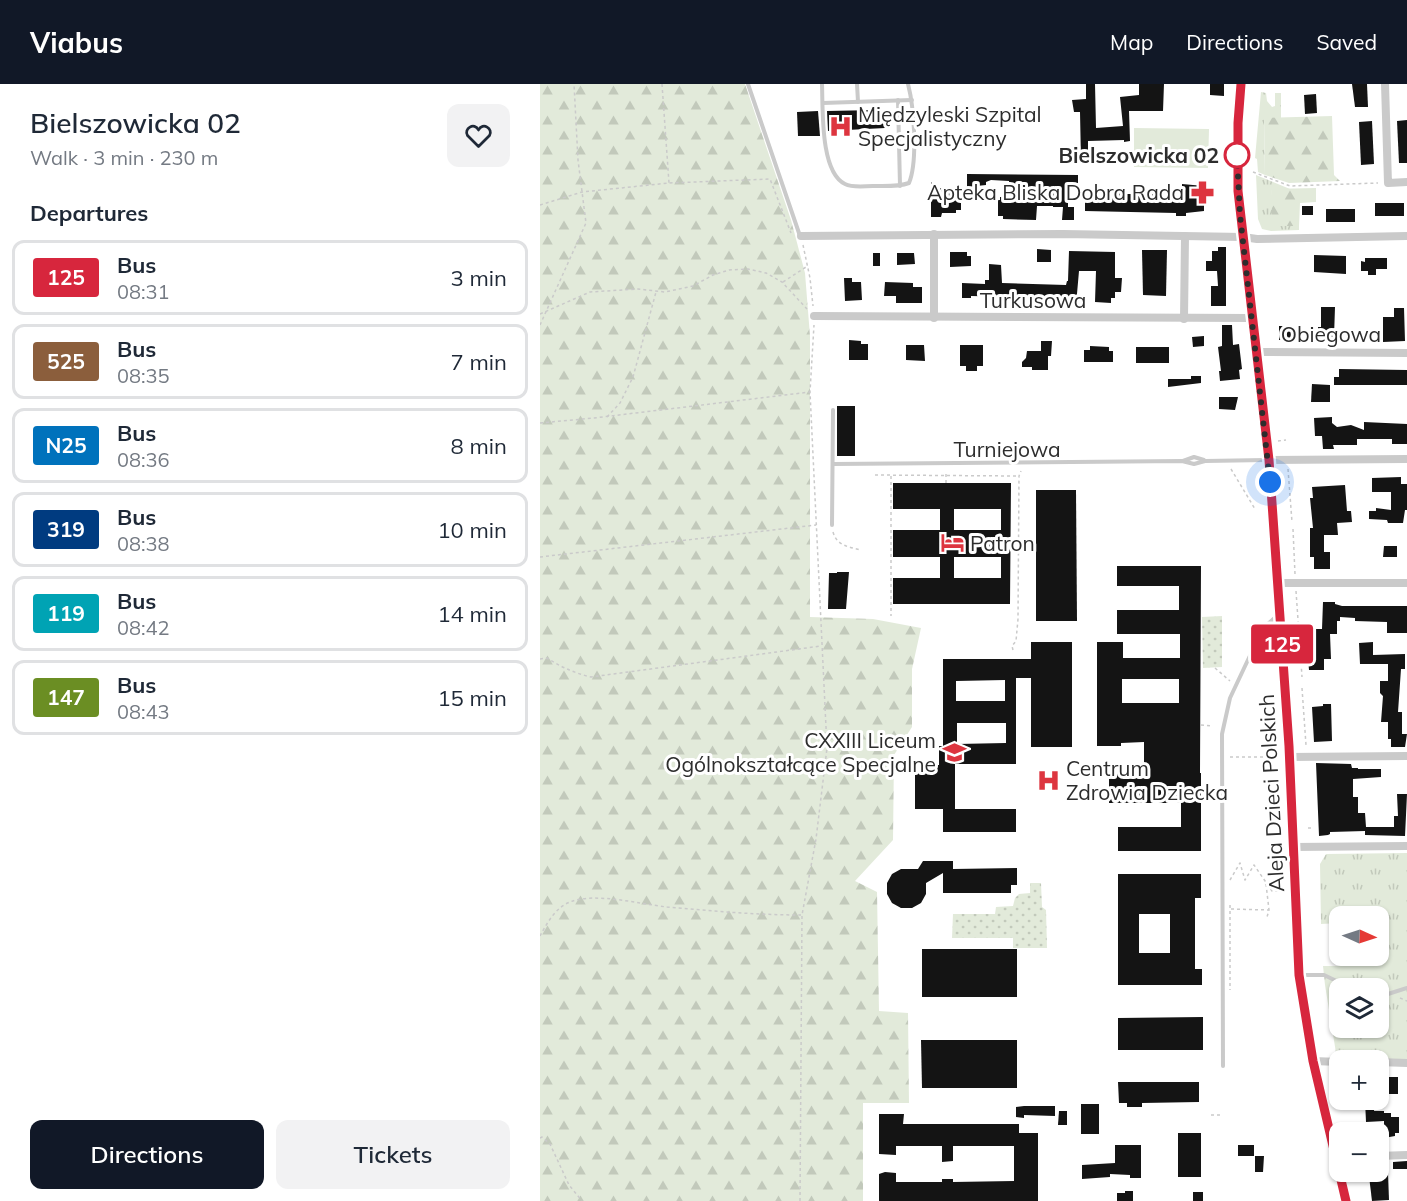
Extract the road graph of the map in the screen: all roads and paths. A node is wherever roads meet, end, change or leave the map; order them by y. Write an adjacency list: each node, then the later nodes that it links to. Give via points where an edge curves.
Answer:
1 (574, 84): 18 (path)
2 (662, 84): 15 (path)
3 (748, 84): 21 (lane)
4 (822, 84): 12 (lane)
5 (857, 84): 11 (lane)
6 (908, 84): 10 (lane)
7 (1241, 84): 24 (street, Aleja Dzieci Polskich, via 1237,166)
8 (1385, 84): 16 (street)
9 (898, 100): 10 (lane); 11 (lane); 17 (lane)
10 (912, 100): 17 (lane, via 913,168 909,183)
11 (858, 102): 12 (lane)
12 (822, 103): 17 (lane, via 824,144 837,179 850,186)
13 (1253, 172): 16 (path, via 1290,186)
14 (1407, 182): 16 (street)
15 (669, 183): 18 (path); 21 (path, via 770,179 790,233)
16 (1388, 183)
17 (900, 186)
18 (582, 192): 19 (path); 28 (path, via 584,232)
19 (540, 205)
20 (934, 234): 21 (street); 22 (street); 31 (street)
21 (801, 236): 25 (path)
22 (1185, 236): 24 (street); 33 (street)
23 (1407, 236): 24 (street)
24 (1242, 237): 32 (street, Aleja Dzieci Polskich)
25 (807, 266): 26 (path); 30 (path)
26 (782, 282): 27 (path, via 766,273 729,270 693,286); 30 (path)
27 (657, 291): 28 (path, via 590,292); 39 (path, via 633,377 620,403)
28 (546, 313): 29 (path); 34 (path)
29 (540, 314)
30 (814, 316): 31 (street, Turkusowa); 37 (path)
31 (934, 318): 33 (street, Turkusowa)
32 (1251, 318): 33 (street, Turkusowa); 35 (street, Aleja Dzieci Polskich)
33 (1184, 319)
34 (540, 325)
35 (1255, 352): 36 (street, Obiegowa); 45 (street, Aleja Dzieci Polskich)
36 (1407, 352)
37 (810, 392): 39 (path); 57 (path)
38 (832, 410): 46 (lane)
39 (607, 417): 40 (path)
40 (540, 423)
41 (1286, 440): 42 (path)
42 (1277, 441)
43 (1407, 459): 45 (street)
44 (1225, 460): 45 (lane, Turniejowa); 47 (lane, Turniejowa, via 1194,464); 55 (path)
45 (1269, 460): 63 (street, Aleja Dzieci Polskich)
46 (833, 464): 47 (lane, Turniejowa); 58 (lane)
47 (946, 464): 52 (path)
48 (1287, 464): 56 (path)
49 (1022, 467): 53 (path)
50 (875, 475): 51 (path)
51 (891, 475): 52 (path); 66 (path)
52 (946, 476): 53 (path); 54 (path)
53 (1019, 476): 69 (path, via 1018,619)
54 (946, 483)
55 (1255, 509)
56 (1292, 522)
57 (817, 525): 61 (path); 68 (path)
58 (832, 525): 60 (path, via 834,536 842,545)
59 (1293, 529): 62 (path)
60 (861, 550)
61 (540, 557)
62 (1295, 575)
63 (1277, 584): 64 (street); 67 (street, Aleja Dzieci Polskich)
64 (1407, 584)
65 (1296, 590): 72 (path)
66 (891, 615)
67 (1280, 615): 81 (street, Aleja Dzieci Polskich); 104 (lane, via 1263,628 1230,698 1222,734)
68 (822, 646): 70 (path, via 591,677 547,658); 93 (path, via 826,748 816,839)
69 (1013, 650)
70 (540, 659)
71 (1215, 668): 73 (path)
72 (1302, 677)
73 (1230, 681)
74 (1302, 688): 77 (path)
75 (1201, 725): 76 (path)
76 (1212, 726)
77 (1306, 745)
78 (1407, 756): 81 (street)
79 (1230, 757): 80 (path)
80 (1270, 757)
81 (1289, 757): 87 (street, Aleja Dzieci Polskich)
82 (1201, 797): 83 (path)
83 (1208, 797)
84 (1308, 828): 85 (path)
85 (1313, 828)
86 (1407, 846): 87 (street)
87 (1294, 847): 96 (street, Aleja Dzieci Polskich)
88 (1230, 881): 89 (path, via 1240,863 1245,880 1254,865)
89 (1266, 883): 90 (path, via 1272,891); 92 (path)
90 (1281, 891)
91 (1230, 909): 92 (path)
92 (1269, 910): 94 (path)
93 (802, 915): 95 (path, via 753,915 588,899 571,901 557,910); 113 (path)
94 (1267, 917)
95 (540, 936)
96 (1299, 975): 97 (lane); 100 (street, Aleja Dzieci Polskich)
97 (1330, 978)
98 (1407, 988): 99 (lane)
99 (1389, 994)
100 (1313, 1061): 101 (street); 107 (street, Aleja Dzieci Polskich)
101 (1329, 1062)
102 (1389, 1062): 103 (street)
103 (1407, 1063)
104 (1223, 1065)
105 (1211, 1115): 106 (path)
106 (1223, 1115)
107 (1329, 1125)
108 (540, 1137): 112 (path, via 550,1144 569,1185)
109 (1407, 1155): 110 (street)
110 (1389, 1156)
111 (1342, 1182): 114 (street, Aleja Dzieci Polskich)
112 (582, 1201)
113 (800, 1201)
114 (1346, 1201)

